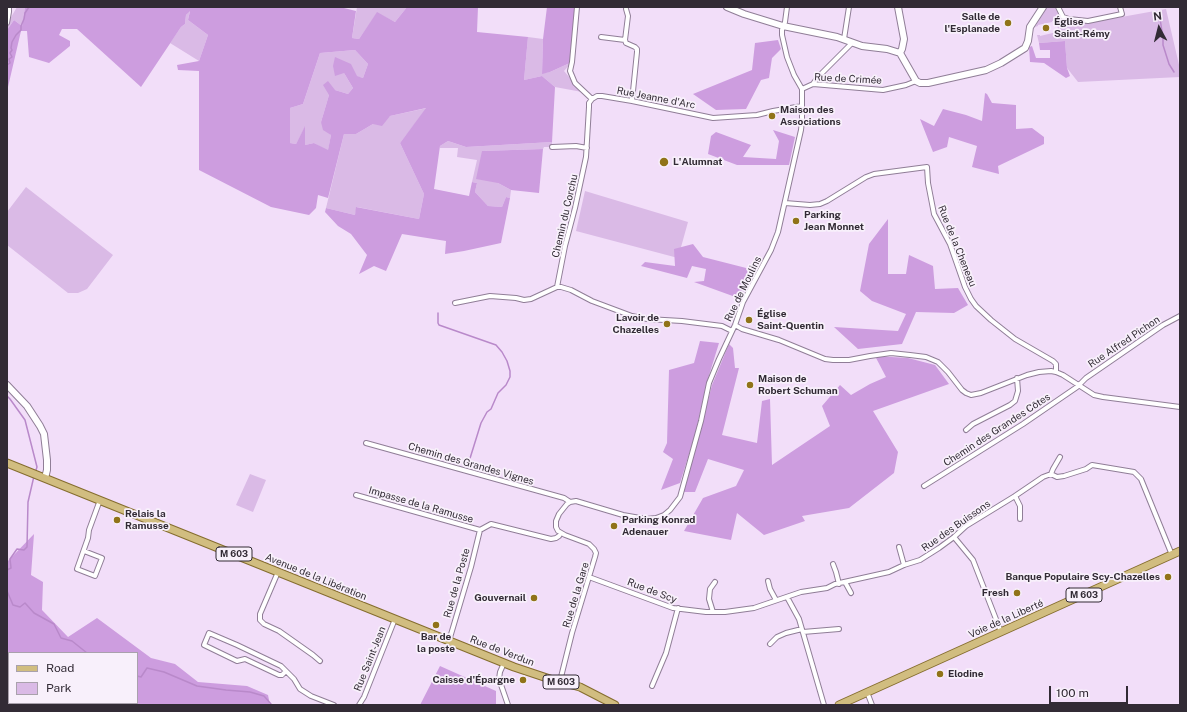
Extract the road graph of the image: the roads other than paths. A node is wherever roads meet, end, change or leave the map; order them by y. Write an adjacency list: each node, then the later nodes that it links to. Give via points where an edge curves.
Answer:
1 (9, 7): 11 (street)
2 (577, 7): 21 (street, via 570,71 575,83)
3 (727, 7): 12 (street)
4 (786, 7): 12 (street)
5 (849, 7): 14 (street)
6 (898, 7): 17 (street, via 904,39)
7 (1043, 7): 18 (street, via 1030,27 1025,48 1001,63 986,70 942,81)
8 (1058, 7): 9 (street, via 1062,17 1088,21 1122,14)
9 (1120, 7)
10 (626, 9): 15 (street)
11 (7, 23)
12 (783, 26): 14 (street); 20 (street, via 782,35 787,57)
13 (601, 37): 15 (street)
14 (844, 39): 16 (street)
15 (626, 40): 22 (street, via 628,45 637,49)
16 (852, 43): 17 (street); 19 (street)
17 (900, 53): 18 (street)
18 (916, 81): 19 (street, Rue de Crimée, via 883,90)
19 (813, 84): 20 (street, Rue de Crimée)
20 (802, 89): 23 (street, Rue de Moulins)
21 (592, 99): 22 (street, Rue Jeanne d'Arc, via 602,96); 25 (street, via 588,107)
22 (632, 101): 23 (street, Rue Jeanne d'Arc, via 713,118 757,115)
23 (802, 106): 26 (street, Rue de Moulins, via 801,130)
24 (552, 147): 25 (street)
25 (587, 148): 27 (street, Chemin du Corchu)
26 (785, 203): 30 (street, Rue de Moulins, via 771,250 743,302); 32 (street, Rue de la Cheneau, via 820,204 874,174 927,167 934,214 950,244 971,299 991,320 1015,339 1053,361 1056,364)
27 (557, 287): 28 (street, via 524,300 490,296); 31 (street, via 632,316 722,326)
28 (455, 303)
29 (1180, 316): 35 (street, Rue Alfred Pichon, via 1163,325)
30 (735, 325): 31 (street, Rue de Moulins); 33 (street, via 825,359 849,360 890,353 931,359 938,362 962,390 970,395)
31 (732, 330): 47 (street, Rue de Moulins, via 709,383 681,492 670,510 664,515 646,519 576,501)
32 (1056, 372): 33 (street, via 1039,372); 35 (street, Rue de la Cheneau)
33 (1017, 378): 37 (street, via 1018,391 1015,401)
34 (7, 385): 42 (street, via 27,406 44,434 47,470)
35 (1079, 385): 36 (street, Rue de la Cheneau, via 1094,395 1103,397); 43 (street, Chemin des Grandes Côtes, via 1023,424)
36 (1180, 407)
37 (966, 430)
38 (366, 443): 47 (street, Chemin des Grandes Vignes, via 564,498)
39 (1060, 457): 41 (street)
40 (7, 462): 42 (main road, M 603)
41 (1052, 474): 45 (street, Rue des Buissons, via 1043,477); 55 (street, via 1057,477 1064,476 1092,465 1137,474 1142,479)
42 (44, 477): 46 (main road, Avenue de la Libération / M 603)
43 (924, 486)
44 (356, 495): 49 (street, Impasse de la Ramusse)
45 (1015, 496): 48 (street, via 1020,506); 51 (street, Rue des Buissons, via 966,526)
46 (100, 500): 53 (street); 58 (main road, Avenue de la Libération / M 603)
47 (570, 502): 50 (street, via 563,508 556,521 556,528)
48 (1020, 520)
49 (480, 530): 50 (street, via 491,524 551,539); 73 (street, Rue de la Poste)
50 (561, 533): 59 (street, Rue de la Gare, via 589,544 594,549 596,557)
51 (954, 537): 57 (street, Rue des Buissons, via 920,560); 72 (street, via 973,560)
52 (899, 547): 57 (street)
53 (84, 551): 53 (street, via 77,570 96,576 102,558)
54 (1180, 552): 55 (main road, Voie de la Liberté / M 603)
55 (1172, 555): 72 (main road, Voie de la Liberté / M 603)
56 (833, 564): 63 (street)
57 (904, 565): 62 (street, Rue des Buissons, via 889,572)
58 (278, 572): 69 (main road, Avenue de la Libération / M 603); 75 (street, via 260,614 260,620)
59 (590, 577): 67 (street, Rue de Scy); 78 (street, Rue de la Gare, via 576,620)
60 (768, 581): 66 (street)
61 (715, 582): 68 (street, via 710,589 709,599)
62 (845, 582): 63 (street, Rue des Buissons); 64 (street)
63 (839, 584): 65 (street, Rue des Buissons)
64 (851, 593)
65 (787, 597): 66 (street, Rue des Buissons); 71 (street)
66 (776, 600): 68 (street, Rue des Buissons, via 754,608)
67 (678, 608): 68 (street, Rue des Buissons); 79 (street, Rue de Scy, via 666,653)
68 (713, 612)
69 (394, 619): 73 (main road, Avenue de la Libération / M 603); 82 (street, Rue Saint-Jean)
70 (839, 629): 71 (street)
71 (803, 631): 74 (street, via 786,633); 85 (street)
72 (1001, 632): 80 (main road, Voie de la Liberté / M 603)
73 (449, 640): 76 (main road, Rue de Verdun / M 603)
74 (770, 644)
75 (320, 661)
76 (504, 663): 78 (main road, Rue de Verdun / M 603); 83 (street, via 499,679)
77 (286, 671): 77 (street, via 281,666 209,633 204,645 237,661 245,659 279,675); 81 (street, via 300,689)
78 (561, 682): 84 (main road, Rue de Verdun / M 603, via 580,687)
79 (652, 686)
80 (867, 692): 86 (main road, Voie de la Liberté / M 603); 87 (street)
81 (334, 705)
82 (359, 705)
83 (508, 705)
84 (615, 705)
85 (824, 705)
86 (839, 705)
87 (872, 705)

